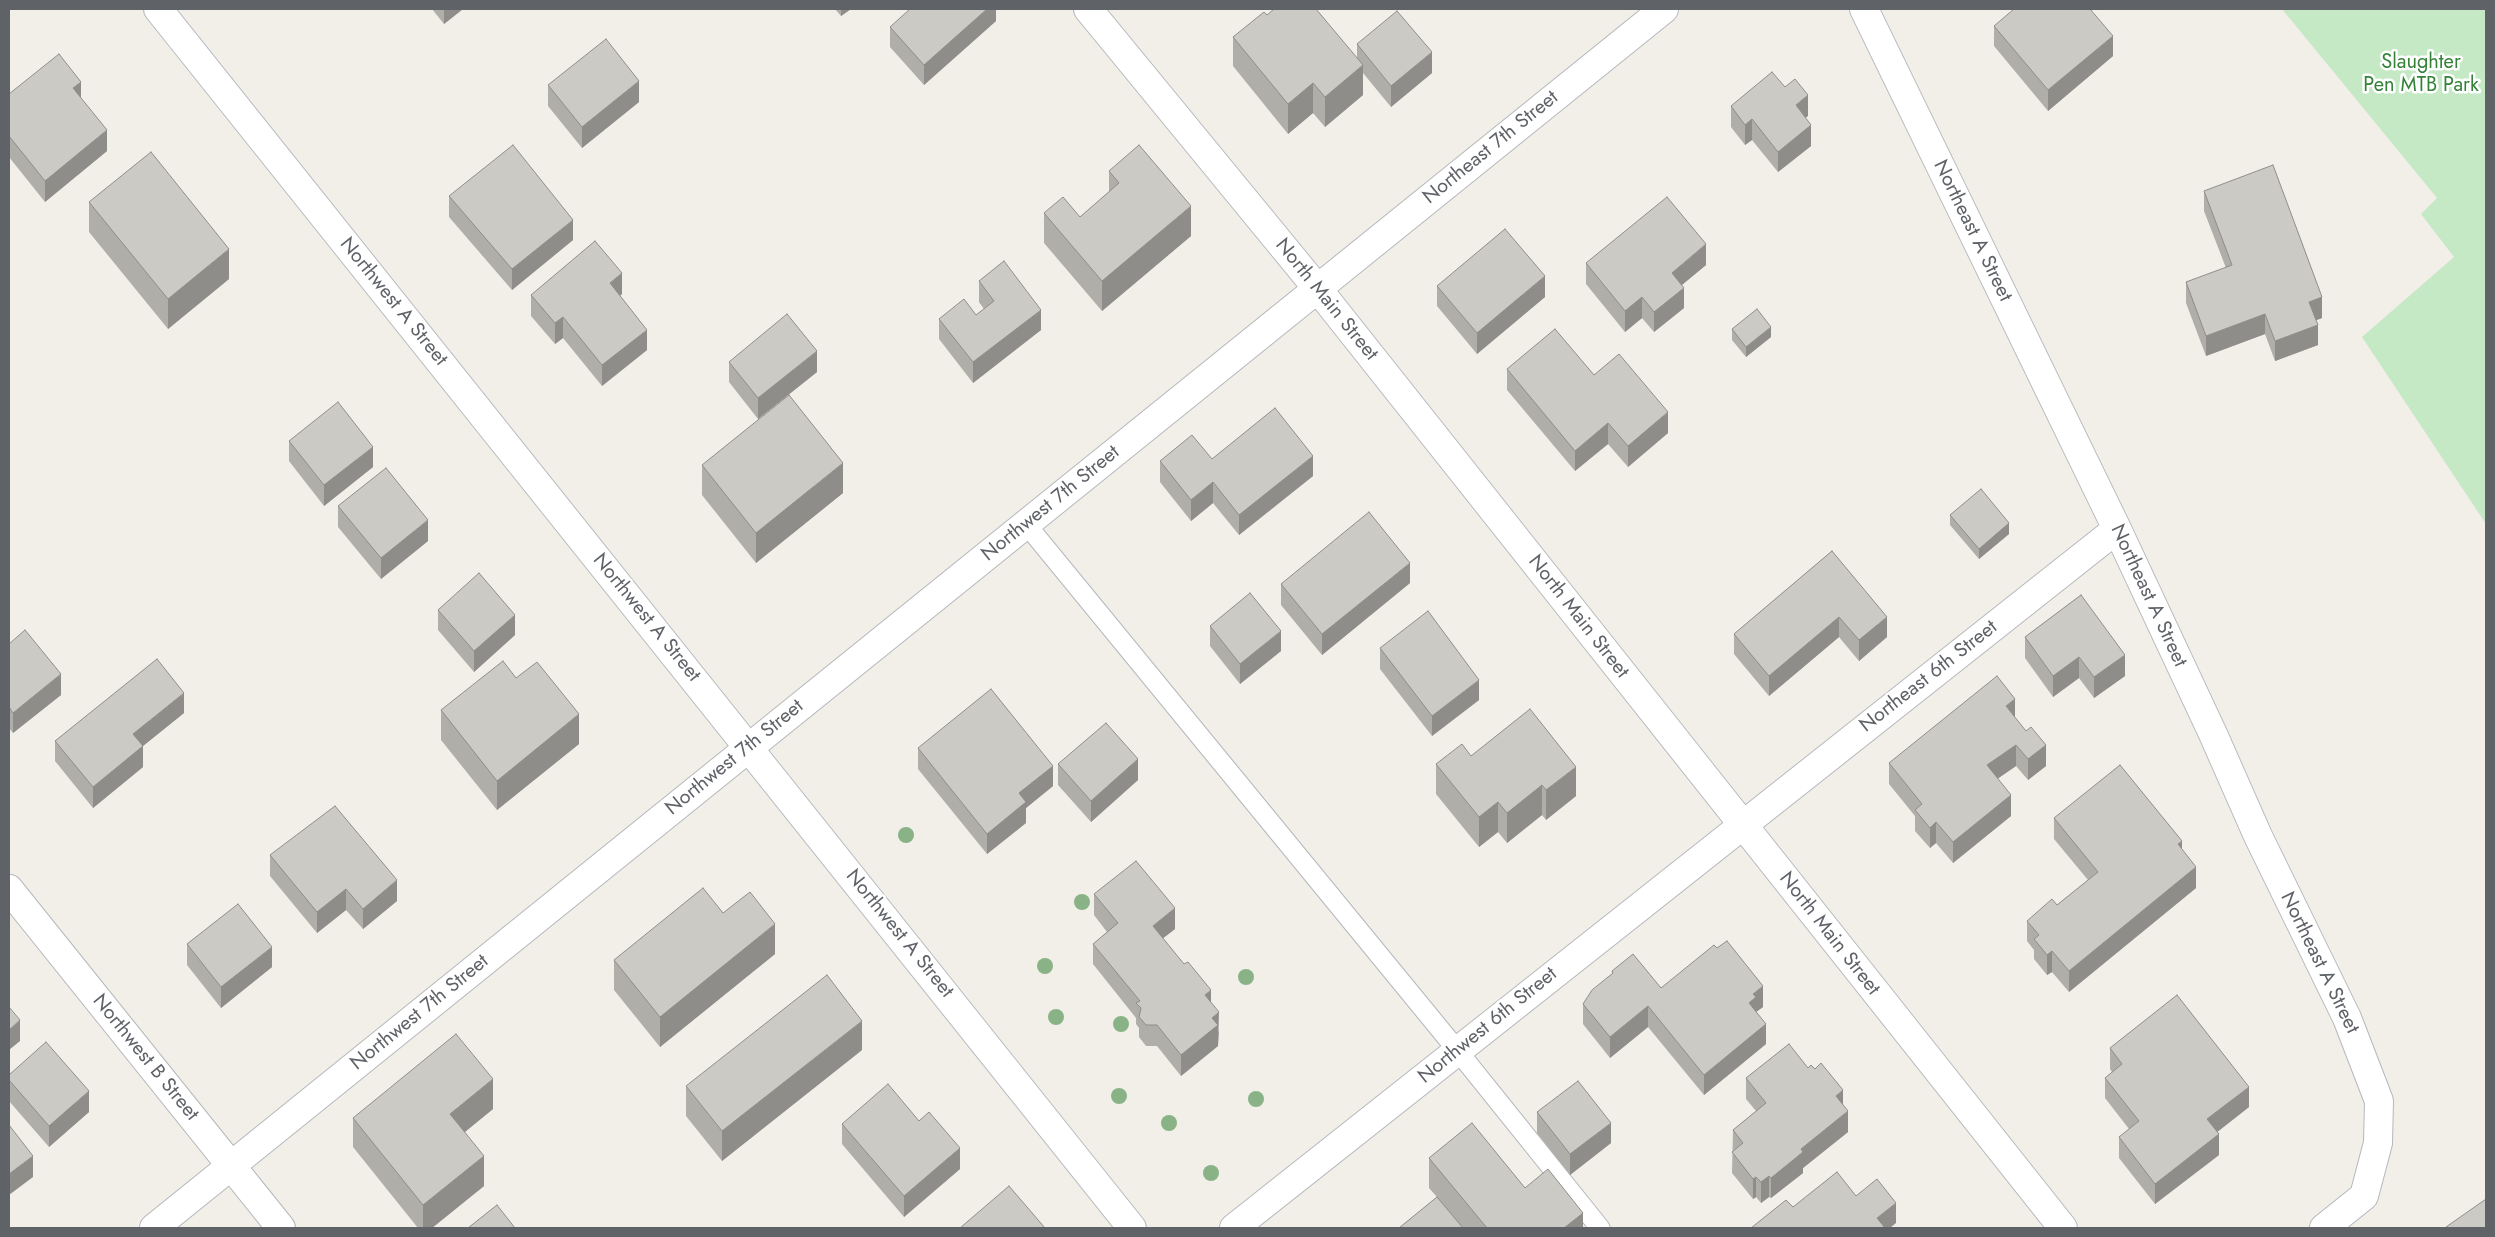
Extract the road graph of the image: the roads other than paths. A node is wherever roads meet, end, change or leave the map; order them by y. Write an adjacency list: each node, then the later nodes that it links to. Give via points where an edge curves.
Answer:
1 (158, 9): 8 (street, Northwest A Street)
2 (1088, 9): 5 (street, North Main Street)
3 (1664, 9): 5 (street, Northeast 7th Street)
4 (1864, 9): 7 (street, Northeast A Street)
5 (1317, 288): 6 (street, Northwest 7th Street); 9 (street, North Main Street)
6 (1026, 524): 8 (street, Northwest 7th Street); 11 (lane)
7 (2117, 529): 9 (street, Northeast 6th Street); 19 (street, Northeast A Street, via 2262,844 2347,1018 2380,1101 2378,1143 2364,1196)
8 (749, 747): 12 (street, Northwest 7th Street); 15 (street, Northwest A Street)
9 (1742, 824): 11 (street, Northwest 6th Street); 18 (street, North Main Street)
10 (9, 889): 12 (street, Northwest B Street)
11 (1457, 1050): 16 (street, Northwest 6th Street); 17 (lane)
12 (231, 1165): 13 (street, Northwest 7th Street); 14 (street, Northwest B Street)
13 (154, 1228)
14 (281, 1228)
15 (1132, 1228)
16 (1234, 1228)
17 (1600, 1228)
18 (2063, 1228)
19 (2324, 1228)

